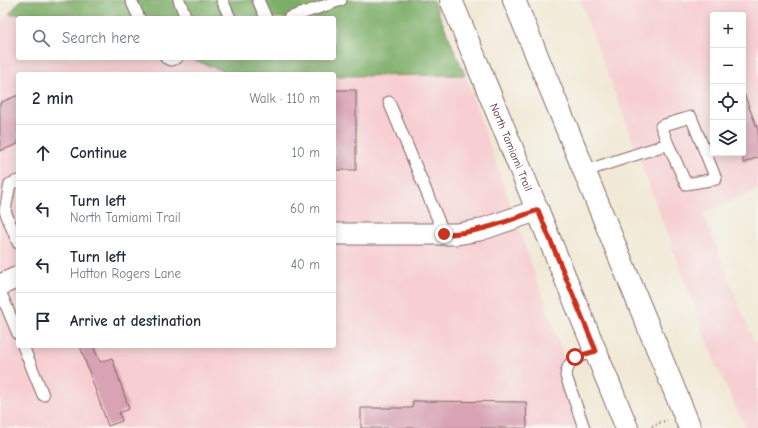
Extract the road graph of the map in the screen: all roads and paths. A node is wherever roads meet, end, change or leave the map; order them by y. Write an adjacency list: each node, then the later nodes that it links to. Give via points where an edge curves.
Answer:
1 (131, 0): 8 (lane)
2 (179, 0): 9 (lane)
3 (222, 0): 10 (lane)
4 (258, 0): 11 (lane)
5 (341, 0): 12 (lane)
6 (451, 0): 17 (main road, North Tamiami Trail)
7 (514, 0): 15 (main road)
8 (138, 16)
9 (185, 16)
10 (229, 16)
11 (265, 16)
12 (295, 16)
13 (389, 102): 19 (lane)
14 (668, 144): 14 (lane, via 686,184 716,179 691,117 661,126); 15 (lane)
15 (585, 171): 32 (main road)
16 (16, 182): 20 (lane, via 10,184 5,211)
17 (538, 210): 19 (street, via 480,230); 26 (main road, North Tamiami Trail)
18 (336, 234): 19 (street)
19 (444, 234)
20 (16, 238)
21 (16, 278): 22 (street)
22 (0, 285)
23 (0, 290): 24 (lane)
24 (16, 329)
25 (24, 348): 27 (lane)
26 (596, 351): 30 (lane, via 575,357 567,368 566,376); 31 (main road, North Tamiami Trail)
27 (43, 395)
28 (669, 419): 29 (path)
29 (652, 426)
30 (584, 428)
31 (627, 428)
32 (690, 428)

